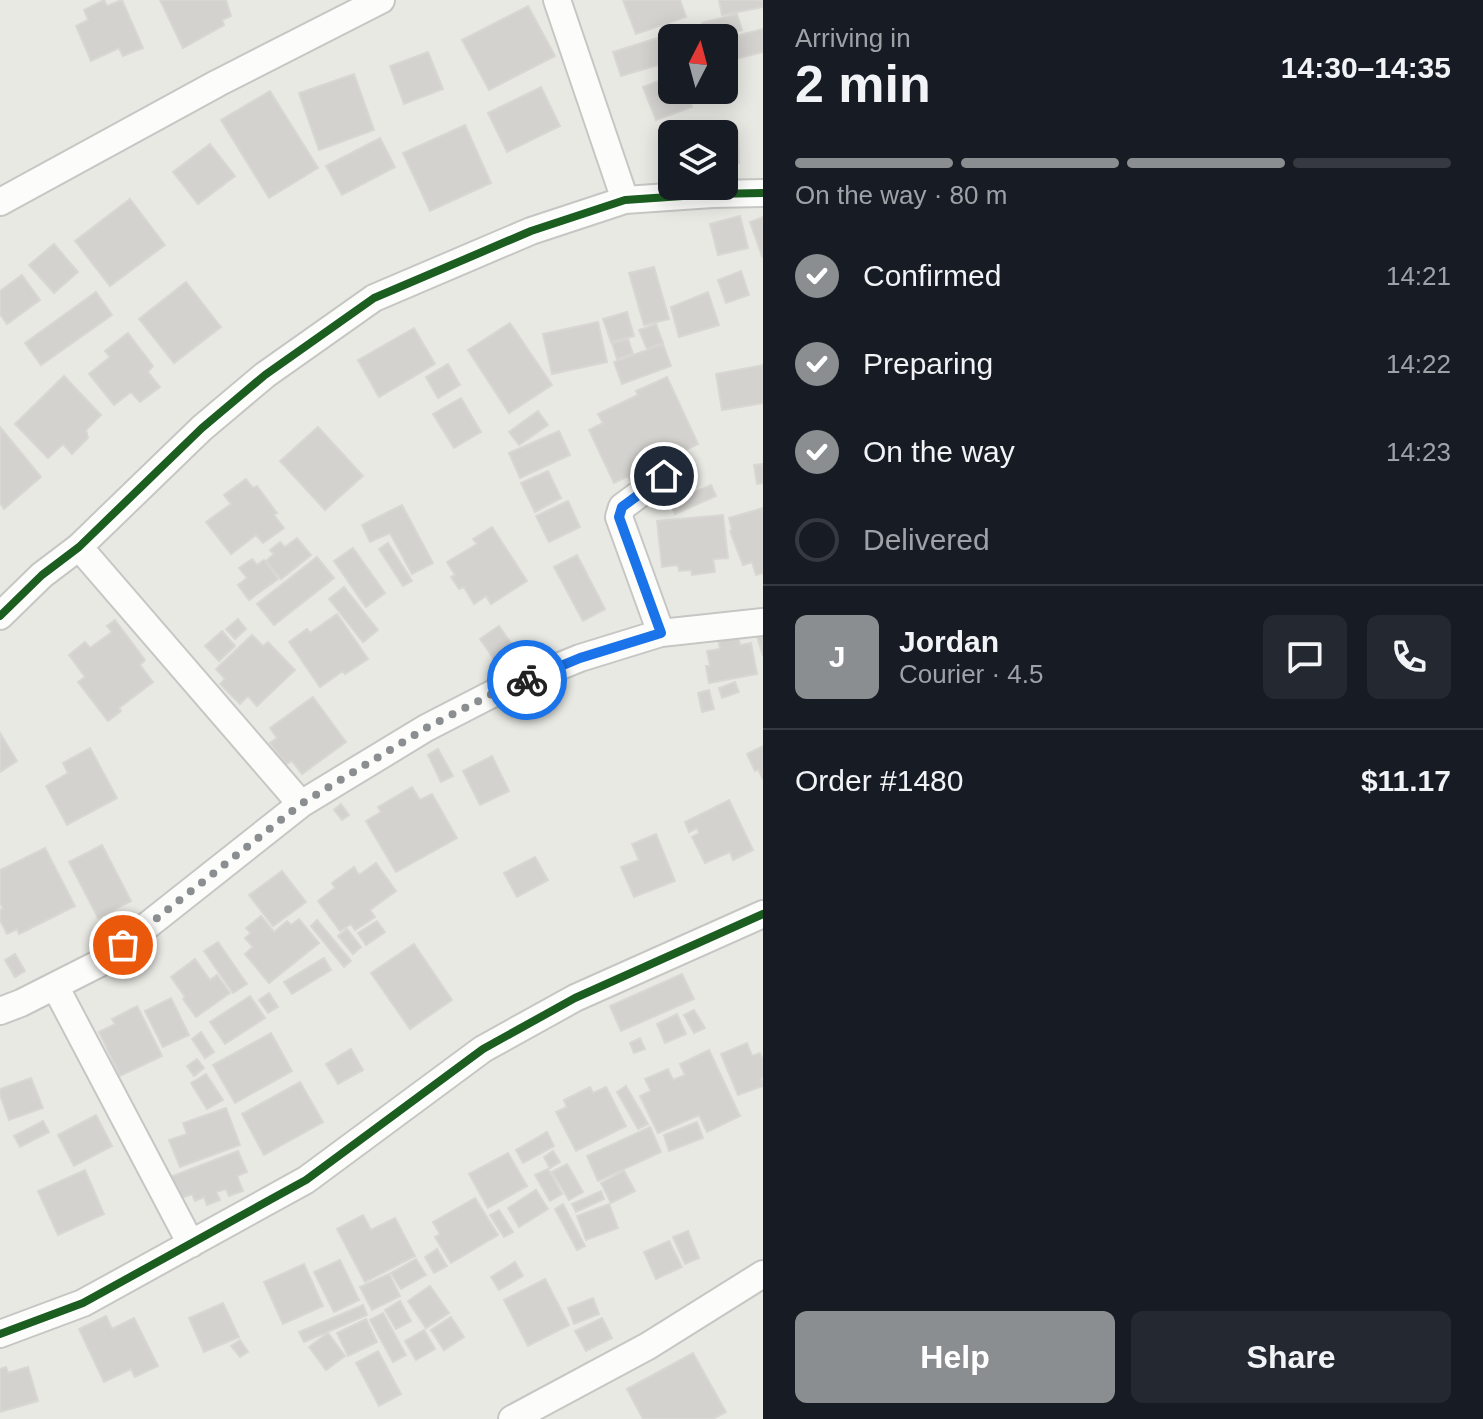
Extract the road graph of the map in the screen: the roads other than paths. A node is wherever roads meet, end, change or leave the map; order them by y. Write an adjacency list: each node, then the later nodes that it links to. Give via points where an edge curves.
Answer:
1 (381, 0): 5 (street)
2 (557, 0): 4 (street)
3 (763, 193): 4 (street)
4 (625, 200): 7 (street, via 531,231 374,298 265,375 202,428)
5 (0, 202)
6 (664, 476): 10 (street, via 622,507 619,517)
7 (79, 547): 8 (street); 11 (street)
8 (0, 616)
9 (763, 622): 10 (street)
10 (661, 633): 11 (street, via 494,693)
11 (301, 804): 13 (street, via 100,963)
12 (763, 914): 15 (street, via 575,998 483,1049 306,1180)
13 (55, 986): 14 (street); 15 (street)
14 (0, 1011)
15 (191, 1244): 17 (street, via 83,1303)
16 (763, 1274): 18 (street, via 648,1346)
17 (0, 1334)
18 (512, 1419)

